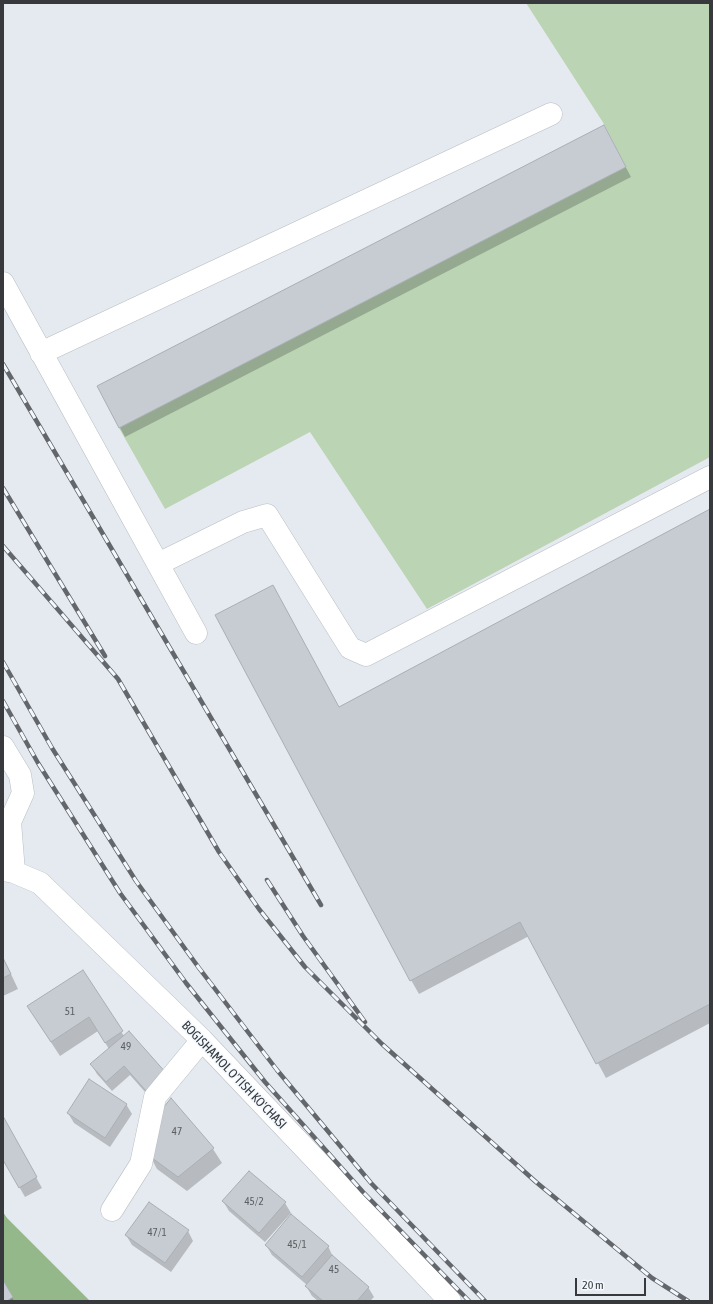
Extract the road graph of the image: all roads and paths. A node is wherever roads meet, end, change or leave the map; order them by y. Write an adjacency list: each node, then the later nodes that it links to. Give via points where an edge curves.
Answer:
1 (551, 114): 3 (street)
2 (3, 283): 3 (street)
3 (41, 353): 5 (street)
4 (710, 477): 5 (street, via 366,655 350,648 268,516 243,522)
5 (158, 564): 6 (street)
6 (196, 633)
7 (3, 747): 8 (street, via 20,774 22,793 10,822)
8 (9, 871): 9 (street, BOGISHAMOL O'TISH KO'CHASI, via 40,883)
9 (202, 1040): 10 (street, via 155,1097 141,1164); 11 (street, BOGISHAMOL O'TISH KO'CHASI)
10 (112, 1210)
11 (450, 1301)

